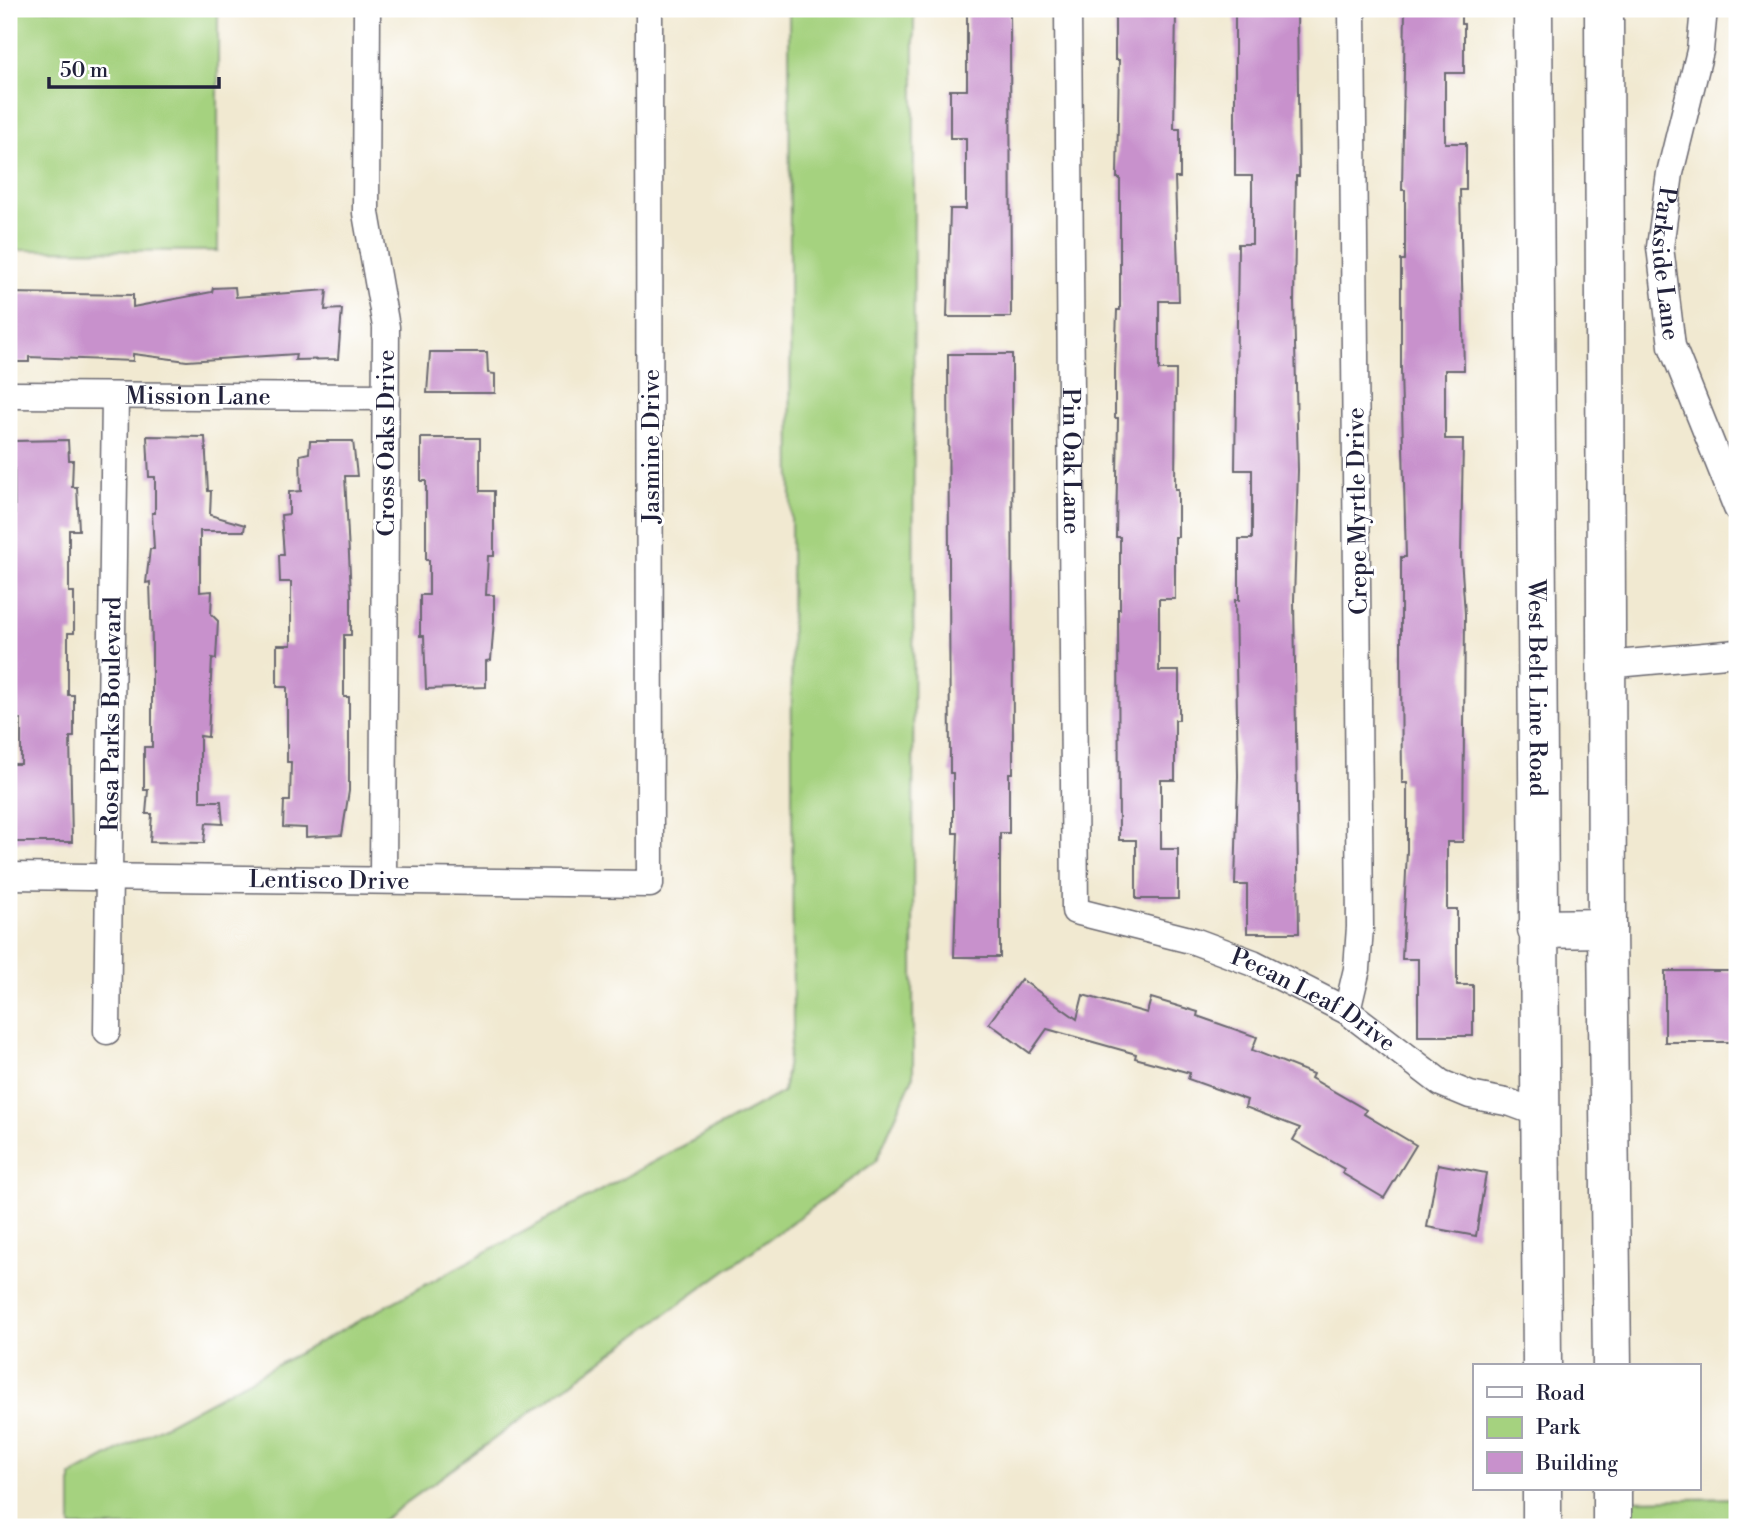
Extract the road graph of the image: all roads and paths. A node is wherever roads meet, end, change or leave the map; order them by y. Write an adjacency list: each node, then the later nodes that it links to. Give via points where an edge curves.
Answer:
1 (367, 9): 10 (street, Cross Oaks Drive, via 366,213 386,327)
2 (649, 9): 17 (street, Jasmine Drive)
3 (1068, 9): 18 (street, Pin Oak Lane)
4 (1352, 9): 21 (street, Crepe Myrtle Drive, via 1360,927)
5 (1533, 9): 20 (main road, West Belt Line Road)
6 (1604, 9): 13 (main road)
7 (1704, 9): 11 (street, Parkside Lane, via 1700,51 1670,173 1660,247 1672,346)
8 (9, 395): 9 (street, Mission Lane)
9 (115, 397): 10 (street, Mission Lane); 15 (street, Rosa Parks Boulevard)
10 (386, 397): 16 (street, Cross Oaks Drive)
11 (1737, 508)
12 (1737, 653): 13 (street)
13 (1606, 665): 19 (main road)
14 (9, 876): 15 (street, Lentisco Drive)
15 (108, 877): 16 (street, Lentisco Drive); 22 (street, Rosa Parks Boulevard)
16 (383, 879): 17 (street, Lentisco Drive)
17 (650, 884)
18 (1075, 911): 21 (street, Pecan Leaf Drive, via 1194,941 1253,963)
19 (1607, 928): 20 (main road); 25 (main road)
20 (1537, 929): 23 (main road, West Belt Line Road)
21 (1347, 1011): 23 (street, Pecan Leaf Drive, via 1441,1083)
22 (107, 1031)
23 (1538, 1113): 24 (main road, West Belt Line Road)
24 (1542, 1364)
25 (1612, 1364)
26 (1542, 1490): 28 (main road)
27 (1612, 1490): 29 (main road)
28 (1542, 1527)
29 (1612, 1527)

